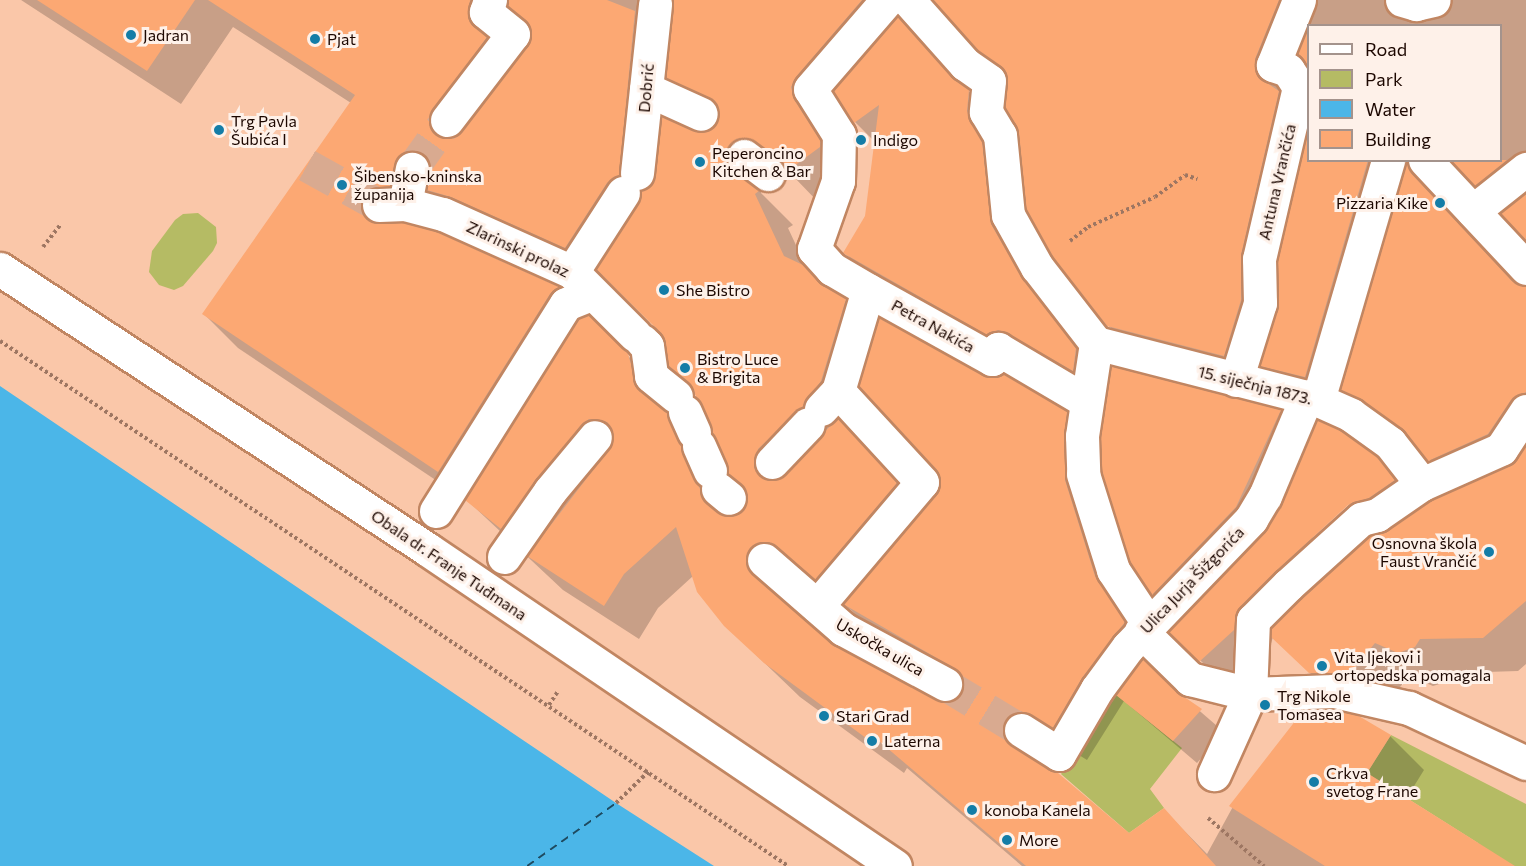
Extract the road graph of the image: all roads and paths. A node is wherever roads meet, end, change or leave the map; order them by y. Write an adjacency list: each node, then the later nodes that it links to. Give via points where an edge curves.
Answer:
1 (490, 0): 13 (street, via 486,12 513,34)
2 (887, 0): 24 (street, via 810,89 839,135 838,181 808,226 814,249 832,269)
3 (908, 0): 20 (street, via 965,64 989,81 986,112 999,135 1008,215)
4 (1299, 0): 10 (street, Antuna Vrančića, via 1273,64)
5 (1402, 0): 6 (street, via 1416,4)
6 (1434, 0)
7 (1444, 0): 9 (street)
8 (655, 4): 11 (street, Dobrić)
9 (1438, 24)
10 (1298, 70): 27 (street, Antuna Vrančića, via 1299,87 1259,259 1260,303)
11 (646, 89): 12 (street); 23 (street, Dobrić, via 630,183)
12 (701, 114)
13 (447, 120)
14 (1387, 162): 28 (street, Ulica Jurja Šižgorića)
15 (1427, 162): 19 (street)
16 (412, 169): 23 (street, Zlarinski prolaz, via 392,205 443,214)
17 (1526, 169): 19 (street)
18 (1197, 179): 20 (path, via 1185,175 1155,197 1088,227)
19 (1473, 212): 21 (street)
20 (1037, 267): 26 (street)
21 (1526, 268)
22 (0, 269): 49 (street, Obala dr. Franje Tuđmana, via 427,549)
23 (582, 283): 33 (street, Zlarinski prolaz, via 647,346); 36 (street)
24 (868, 290): 29 (street, Petra Nakića, via 992,359 998,349); 30 (street)
25 (0, 341): 45 (path)
26 (1096, 343): 27 (street, 15. siječnja 1873.); 29 (street)
27 (1236, 380): 28 (street, 15. siječnja 1873.)
28 (1312, 398): 35 (street, 15. siječnja 1873., via 1351,415 1390,443); 40 (street, Ulica Jurja Šižgorića, via 1251,519)
29 (1086, 401): 40 (street, via 1083,474 1092,512 1113,570)
30 (822, 408): 34 (street); 39 (street, via 922,482)
31 (1526, 411): 35 (street, via 1501,449)
32 (595, 437): 37 (street, via 550,491)
33 (695, 440)
34 (772, 462)
35 (1422, 484): 42 (street, via 1377,515 1361,519 1253,620)
36 (436, 511)
37 (504, 557)
38 (764, 560): 39 (street, Uskočka ulica)
39 (817, 606): 41 (street, Uskočka ulica, via 843,629)
40 (1145, 627): 42 (street, via 1190,679); 43 (street, Ulica Jurja Šižgorića, via 1097,689 1059,754)
41 (945, 684)
42 (1250, 694): 44 (street, via 1334,691 1409,708); 46 (street)
43 (1021, 730)
44 (1526, 763)
45 (649, 771): 47 (path); 48 (path)
46 (1214, 774): 50 (path, via 1190,802)
47 (616, 803)
48 (788, 866)
49 (895, 866)
50 (1264, 866)

